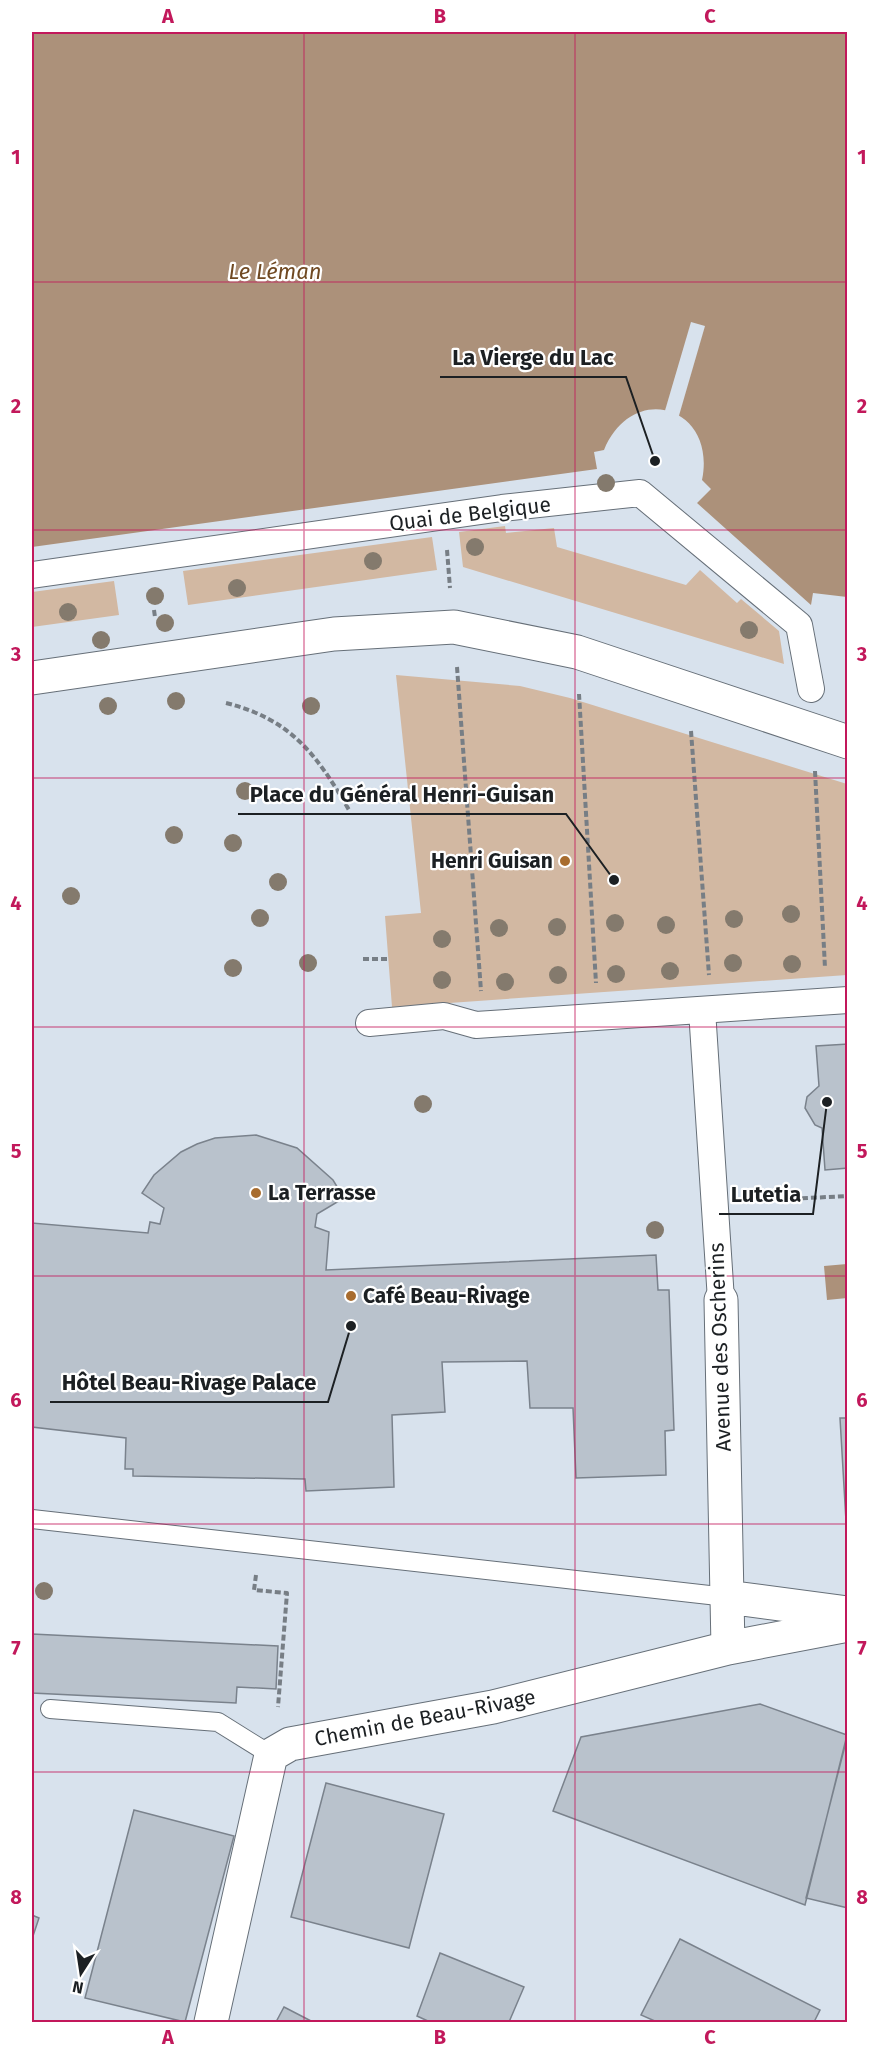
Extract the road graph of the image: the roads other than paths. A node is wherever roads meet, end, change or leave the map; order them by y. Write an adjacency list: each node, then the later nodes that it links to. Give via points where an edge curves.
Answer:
1 (32, 575): 3 (street, Quai de Belgique, via 502,508 640,494 799,625)
2 (32, 678): 4 (street, via 334,634 454,627 577,652)
3 (811, 689)
4 (848, 742)
5 (848, 1000): 6 (street)
6 (702, 1010): 7 (street, via 476,1025 444,1016); 8 (street, Avenue des Oscherins)
7 (369, 1023)
8 (721, 1300): 10 (street, Avenue des Oscherins)
9 (32, 1519): 10 (lane)
10 (727, 1597): 11 (street); 13 (street, Avenue des Oscherins)
11 (848, 1613)
12 (848, 1625): 13 (street, Chemin de Beau-Rivage)
13 (728, 1648): 15 (street, Chemin de Beau-Rivage, via 492,1707 290,1744)
14 (50, 1709): 15 (lane, via 218,1722)
15 (271, 1755): 16 (street)
16 (211, 2022)

